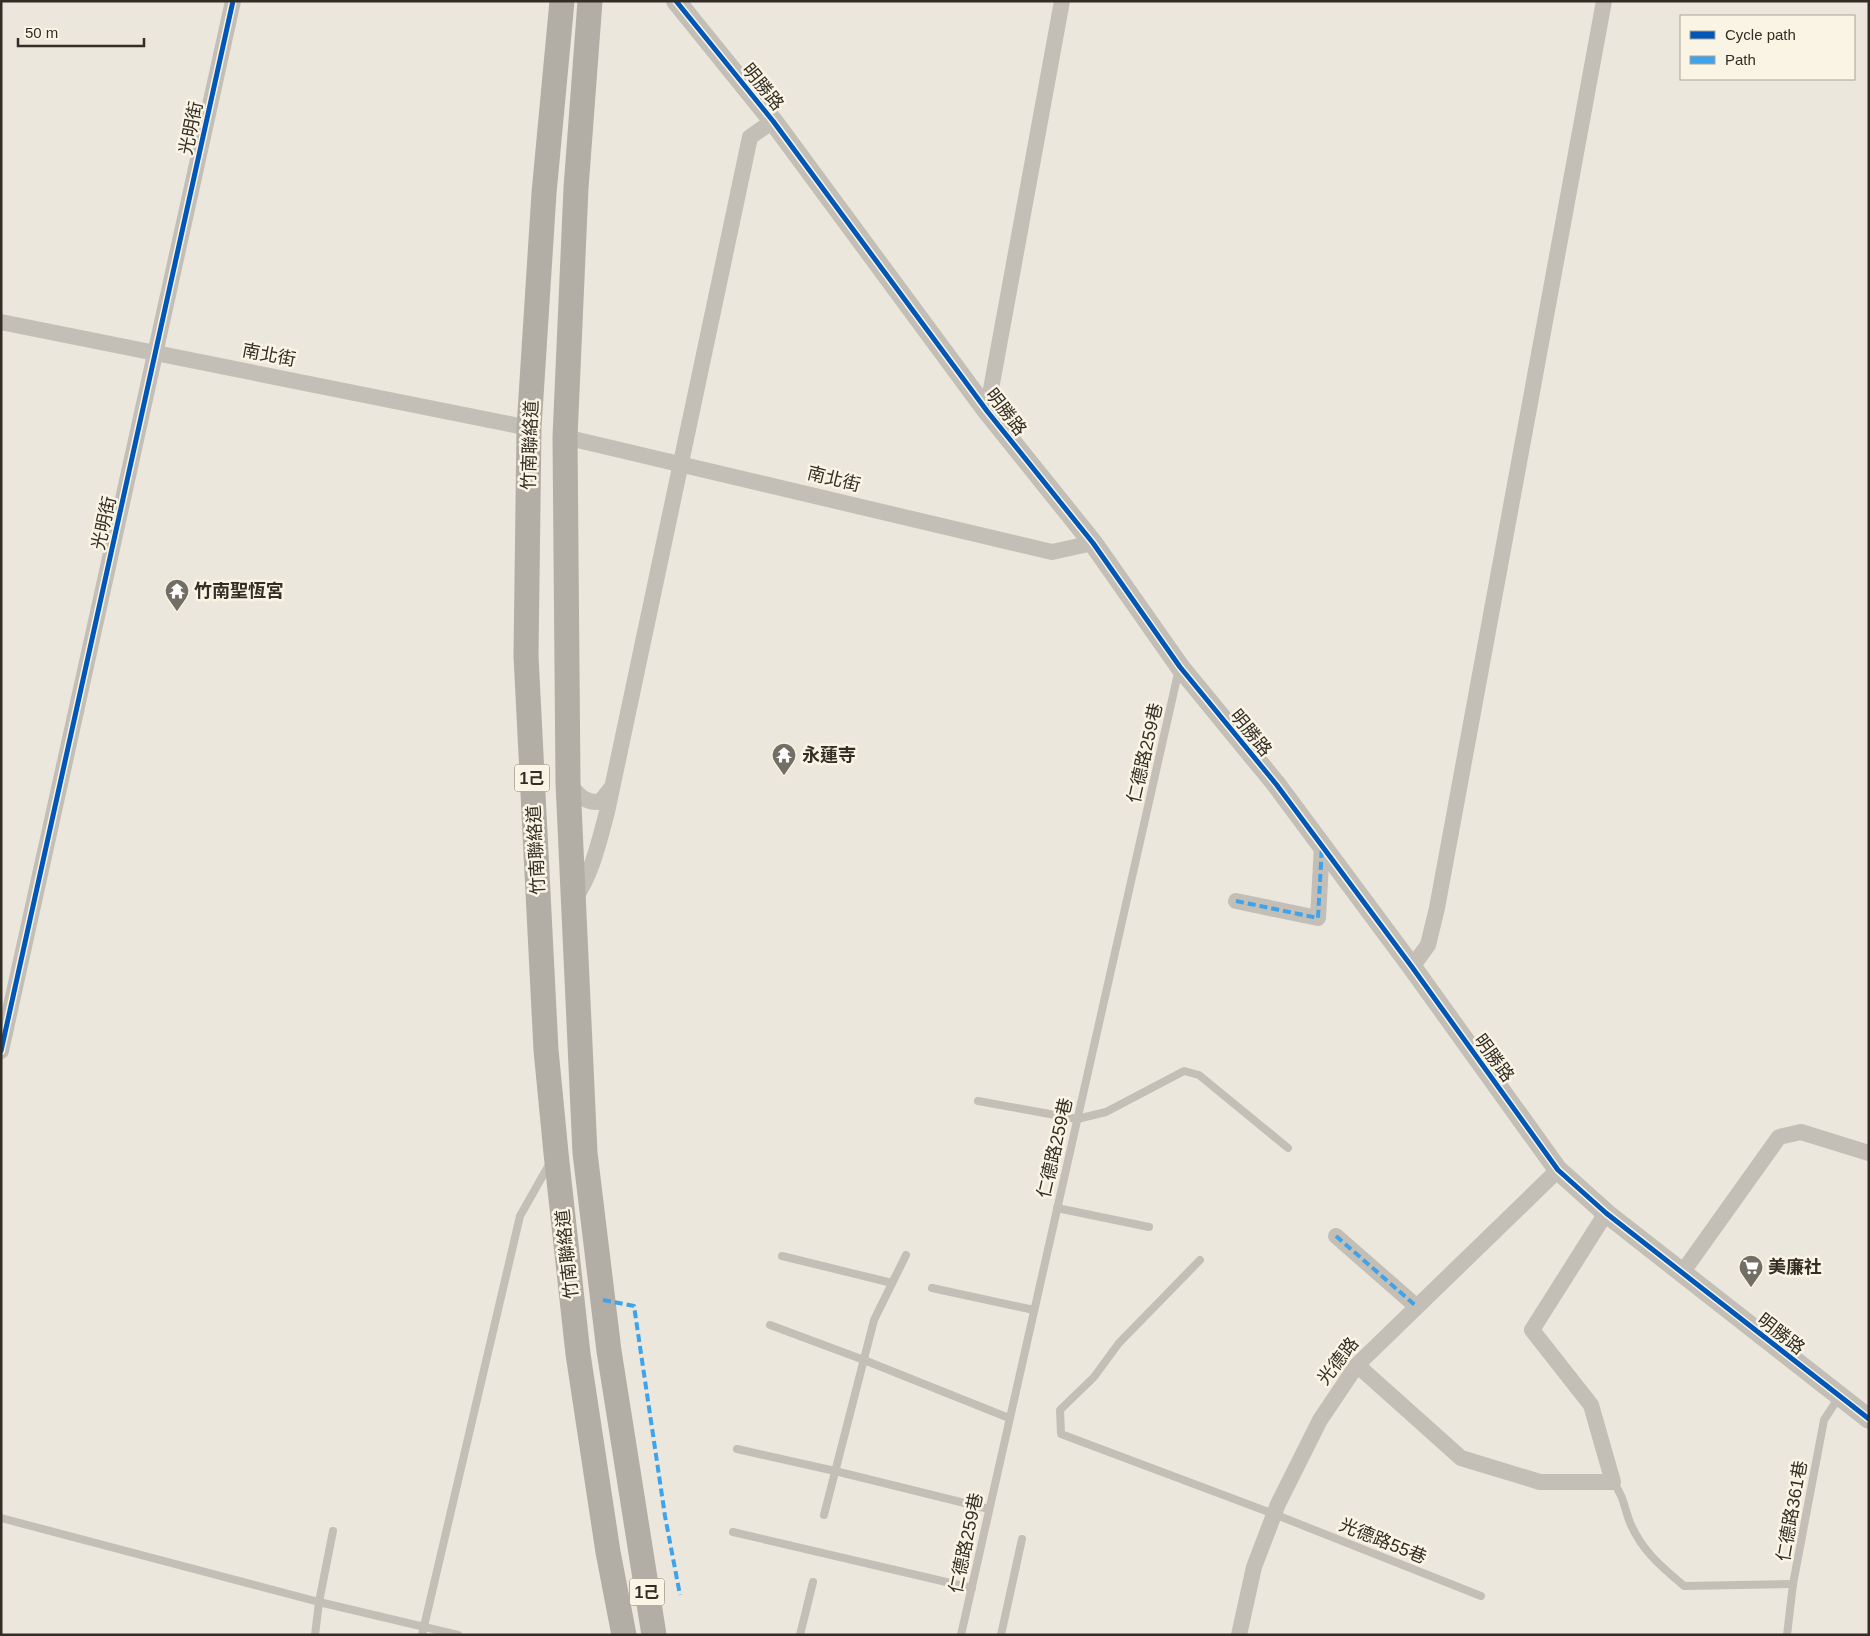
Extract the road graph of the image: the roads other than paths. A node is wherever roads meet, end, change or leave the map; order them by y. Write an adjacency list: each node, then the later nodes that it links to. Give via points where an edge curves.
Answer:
1 (233, 1): 9 (street, 光明街)
2 (562, 1): 11 (main road, 竹南聯絡道 / 1己, via 544,193)
3 (590, 1): 12 (main road, 竹南聯絡道 / 1己, via 576,188)
4 (676, 1): 7 (street, 明勝路)
5 (1062, 1): 10 (street)
6 (1604, 1): 21 (street, via 1437,908 1428,945)
7 (773, 121): 10 (street, 明勝路); 13 (street, via 750,137)
8 (1, 322): 9 (street, 南北街)
9 (156, 353): 11 (street, 南北街); 22 (street, 光明街)
10 (987, 411): 14 (street, 明勝路)
11 (529, 428): 26 (main road, 竹南聯絡道 / 1己, via 526,656 546,1050)
12 (565, 436): 13 (street, 南北街); 16 (main road, 竹南聯絡道 / 1己)
13 (682, 463): 14 (street, 南北街, via 1052,552); 17 (street)
14 (1093, 543): 15 (street, 明勝路)
15 (1180, 667): 18 (street, 明勝路); 24 (lane, 仁德路259巷)
16 (568, 783): 17 (street, via 590,803 600,802); 19 (main road, 竹南聯絡道 / 1己)
17 (612, 787): 19 (street, via 594,858)
18 (1322, 845): 20 (street, via 1318,918); 21 (street, 明勝路)
19 (573, 901): 26 (main road, 竹南聯絡道 / 1己)
20 (1236, 901)
21 (1412, 967): 28 (street, 明勝路)
22 (1, 1051)
23 (978, 1101): 24 (lane)
24 (1077, 1119): 25 (lane, via 1106,1112 1184,1071 1199,1075); 29 (lane, 仁德路259巷)
25 (1288, 1148)
26 (570, 1153): 62 (lane, via 520,1216); 66 (main road, 竹南聯絡道 / 1己, via 578,1354); 67 (main road, 竹南聯絡道 / 1己, via 609,1351)
27 (1869, 1153): 36 (street, via 1800,1132 1779,1137)
28 (1558, 1170): 30 (street, 明勝路); 39 (street, 光德路)
29 (1057, 1208): 31 (lane); 40 (lane, 仁德路259巷)
30 (1606, 1213): 36 (street, 明勝路); 49 (street, via 1532,1330 1591,1405)
31 (1149, 1227)
32 (1336, 1236): 39 (street)
33 (906, 1255): 37 (lane)
34 (782, 1256): 37 (lane)
35 (1200, 1260): 51 (lane, 光德路55巷, via 1119,1342 1094,1377 1060,1410 1061,1434)
36 (1682, 1273): 44 (street, 明勝路)
37 (892, 1283): 42 (lane, via 874,1320)
38 (932, 1288): 40 (lane)
39 (1416, 1306): 43 (street, 光德路)
40 (1034, 1310): 45 (lane, 仁德路259巷)
41 (770, 1325): 42 (lane)
42 (864, 1360): 45 (lane); 48 (lane)
43 (1357, 1364): 49 (street, via 1461,1458 1540,1482); 51 (street, 光德路, via 1320,1420)
44 (1838, 1397): 46 (street, 明勝路); 58 (lane, 仁德路361巷, via 1824,1420)
45 (1009, 1418): 50 (lane, 仁德路259巷)
46 (1869, 1419)
47 (737, 1449): 48 (lane)
48 (835, 1471): 50 (lane); 52 (lane)
49 (1613, 1482): 58 (lane, via 1622,1494 1631,1525 1653,1560 1684,1586)
50 (989, 1509): 59 (lane, 仁德路259巷)
51 (1274, 1514): 60 (lane, 光德路55巷); 71 (street, 光德路, via 1254,1567)
52 (824, 1515)
53 (1, 1518): 61 (lane)
54 (333, 1530): 61 (lane)
55 (733, 1532): 59 (lane)
56 (1022, 1539): 70 (lane)
57 (813, 1582): 68 (lane)
58 (1793, 1584): 72 (lane, 仁德路361巷)
59 (972, 1588): 69 (lane, 仁德路259巷)
60 (1481, 1596)
61 (319, 1602): 62 (lane); 63 (lane)
62 (423, 1626): 64 (lane); 65 (lane)
63 (315, 1635)
64 (422, 1635)
65 (458, 1635)
66 (624, 1635)
67 (654, 1635)
68 (800, 1635)
69 (962, 1635)
70 (1001, 1635)
71 (1239, 1635)
72 (1787, 1635)

